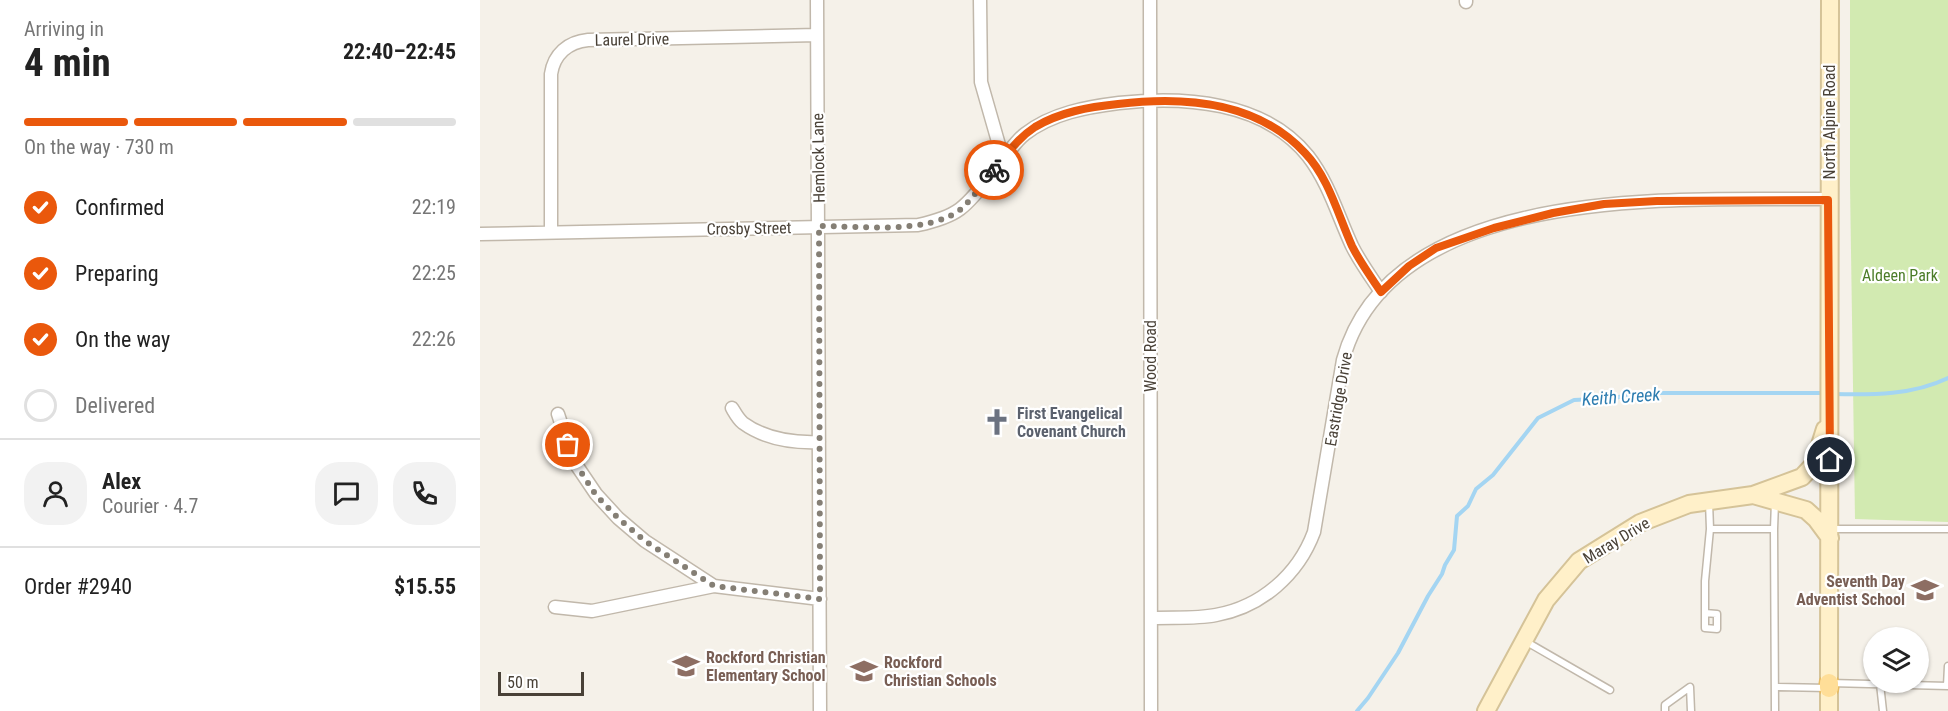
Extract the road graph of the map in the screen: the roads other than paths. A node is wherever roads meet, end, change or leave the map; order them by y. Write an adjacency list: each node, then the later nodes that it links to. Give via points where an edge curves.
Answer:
1 (817, 0): 5 (street, Hemlock Lane)
2 (980, 0): 7 (street, via 981,82)
3 (1150, 0): 6 (street, Wood Road)
4 (1830, 0): 8 (main road, North Alpine Road)
5 (817, 35): 9 (street, Hemlock Lane); 10 (street, Laurel Drive, via 579,40 567,46 552,64 551,74)
6 (1149, 100): 7 (street, Crosby Street, via 1095,106 1049,120 1018,140); 12 (street, Crosby Street, via 1198,102 1233,110 1269,124 1295,142 1325,183 1353,248); 28 (street, Wood Road)
7 (1003, 159): 9 (street, Crosby Street, via 960,210 941,219 905,226)
8 (1828, 200): 12 (street, Eastridge Drive, via 1657,201 1604,204 1553,213 1436,248); 15 (main road, North Alpine Road)
9 (819, 226): 10 (street, Crosby Street); 16 (street, Hemlock Lane)
10 (550, 232): 11 (street, Crosby Street)
11 (480, 234)
12 (1381, 292): 28 (street, Eastridge Drive, via 1355,328 1346,349 1315,528 1295,567 1267,594 1239,609 1215,616)
13 (732, 408): 16 (street, via 741,422 763,434 796,442)
14 (558, 414): 24 (street, via 573,460 596,495 645,541)
15 (1830, 414): 17 (main road, via 1814,464 1802,477); 23 (main road, North Alpine Road)
16 (819, 442): 25 (street, Hemlock Lane)
17 (1753, 495): 18 (main road, Maray Drive); 19 (main road)
18 (1709, 501): 20 (lane); 29 (main road, Maray Drive, via 1689,504 1640,523 1579,561 1546,600)
19 (1775, 501): 21 (lane); 23 (main road, via 1806,510)
20 (1710, 529): 21 (lane); 27 (lane)
21 (1774, 529): 35 (lane)
22 (1948, 529): 23 (lane)
23 (1830, 533): 32 (main road, North Alpine Road)
24 (714, 586): 25 (street); 26 (street, via 592,611)
25 (820, 599): 39 (street, Hemlock Lane)
26 (555, 607)
27 (1705, 613)
28 (1152, 618): 40 (street, Wood Road)
29 (1524, 641): 36 (lane); 38 (main road, Maray Drive)
30 (1948, 666): 34 (lane)
31 (1863, 684): 32 (lane)
32 (1829, 685): 35 (lane); 44 (main road, North Alpine Road)
33 (1929, 685): 34 (lane)
34 (1947, 686)
35 (1775, 687): 43 (lane)
36 (1610, 690)
37 (1881, 693): 45 (lane)
38 (1488, 710)
39 (820, 711)
40 (1151, 711)
41 (1665, 711): 42 (lane, via 1665,705 1690,687)
42 (1691, 711)
43 (1775, 711)
44 (1829, 711)
45 (1883, 711)

